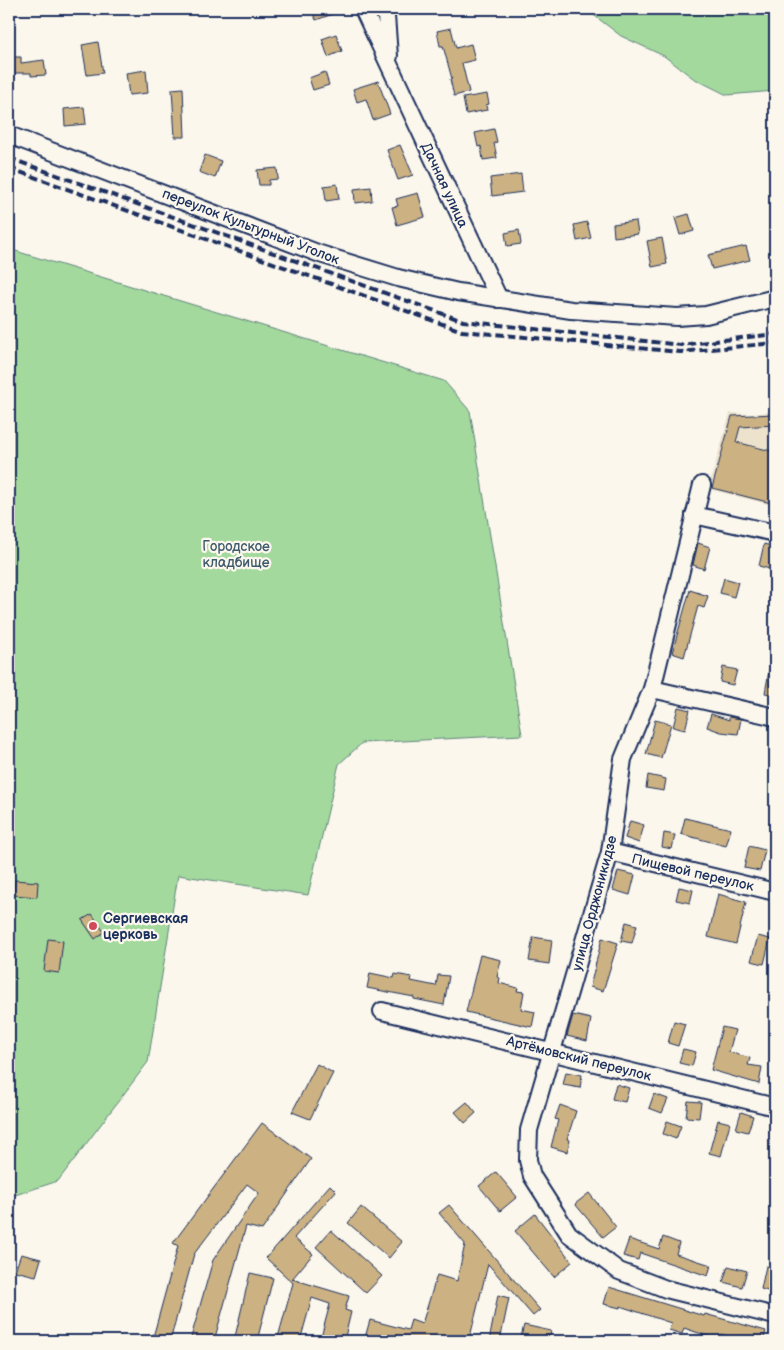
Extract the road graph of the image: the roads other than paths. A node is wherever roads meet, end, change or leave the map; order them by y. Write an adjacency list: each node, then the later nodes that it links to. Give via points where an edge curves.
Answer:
1 (363, 9): 3 (street, Дачная улица)
2 (382, 9): 3 (street, Дачная улица, via 386,16)
3 (391, 71): 6 (street, Дачная улица)
4 (9, 135): 6 (street, переулок Культурный Уголок, via 320,254 398,278)
5 (775, 298): 6 (street, переулок Культурный Уголок, via 706,315 677,318 571,310)
6 (499, 299)
7 (702, 485): 8 (street, улица Орджоникидзе)
8 (694, 515): 9 (street); 10 (street, улица Орджоникидзе)
9 (775, 533)
10 (652, 689): 11 (street); 12 (street, улица Орджоникидзе, via 623,759)
11 (775, 717)
12 (610, 852): 13 (street, Пищевой переулок); 15 (street, улица Орджоникидзе)
13 (775, 892)
14 (382, 1011): 15 (street, Артёмовский переулок)
15 (552, 1052): 16 (street, Артёмовский переулок); 17 (street, улица Орджоникидзе, via 529,1130 528,1160 532,1176 569,1234 619,1272 666,1289)
16 (775, 1106)
17 (775, 1316)

